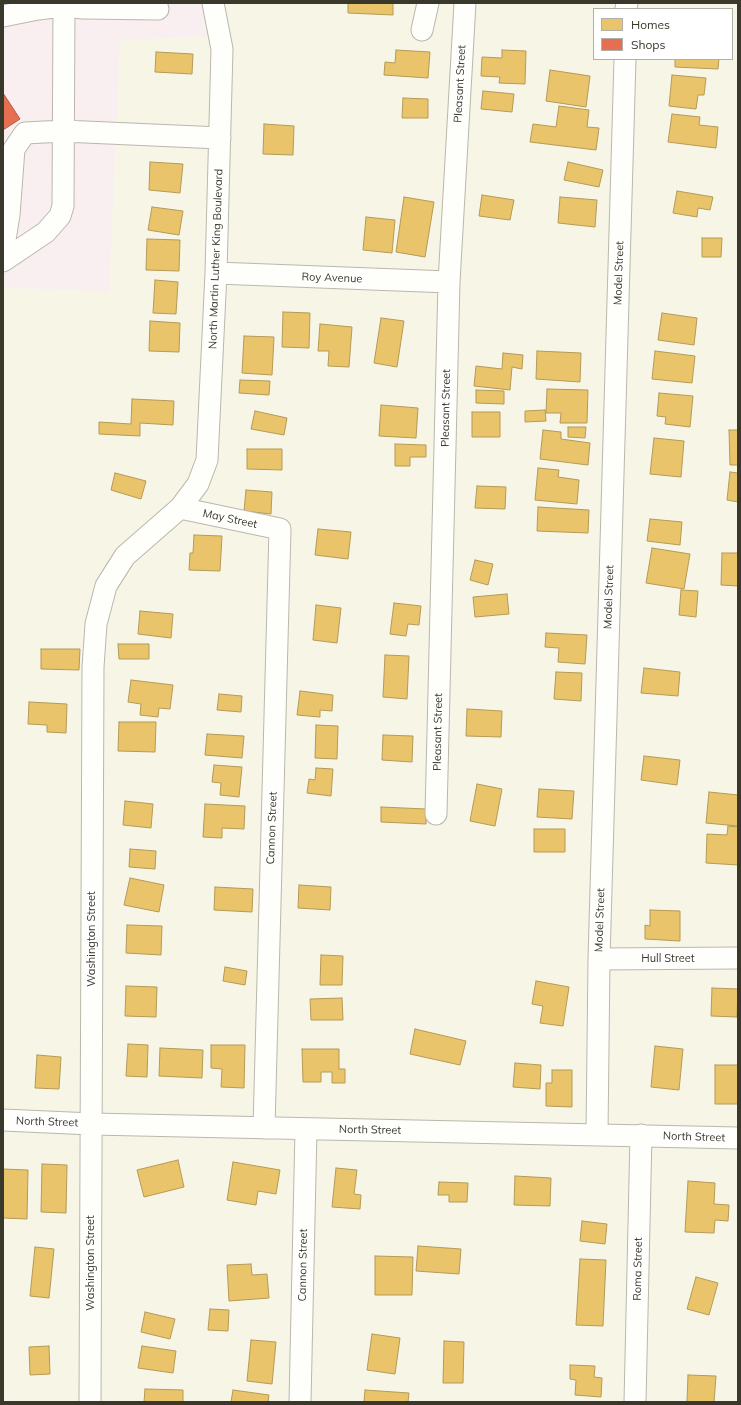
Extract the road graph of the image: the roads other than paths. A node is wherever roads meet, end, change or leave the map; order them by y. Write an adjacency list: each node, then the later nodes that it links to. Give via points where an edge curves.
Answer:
1 (213, 3): 10 (street, North Martin Luther King Boulevard, via 222,49)
2 (428, 3): 7 (street)
3 (465, 3): 14 (street, Pleasant Street)
4 (64, 6): 5 (street); 6 (street); 9 (street)
5 (158, 9)
6 (3, 16)
7 (422, 30)
8 (625, 60): 19 (street, Model Street)
9 (63, 131): 10 (street); 11 (street, via 25,133 14,149 9,215); 12 (street, via 63,206 60,216 46,232)
10 (220, 138): 13 (street, North Martin Luther King Boulevard)
11 (3, 252)
12 (3, 261)
13 (216, 273): 14 (street, Roy Avenue); 15 (street, North Martin Luther King Boulevard, via 207,460 198,484)
14 (449, 282): 17 (street, Pleasant Street)
15 (180, 508): 16 (street, May Street); 21 (street, Washington Street, via 125,556 106,586 96,624 93,667)
16 (280, 529): 22 (street, Cannon Street)
17 (436, 814)
18 (738, 958): 19 (street, Hull Street)
19 (599, 959): 24 (street, Model Street)
20 (3, 1120): 21 (street, North Street)
21 (92, 1124): 22 (street, North Street); 27 (street, Washington Street)
22 (264, 1128): 23 (street, North Street)
23 (306, 1129): 24 (street, North Street); 28 (street, Cannon Street)
24 (597, 1134): 25 (street, North Street)
25 (641, 1135): 26 (street, North Street); 29 (street, Roma Street)
26 (738, 1138)
27 (90, 1402)
28 (300, 1402)
29 (635, 1402)

